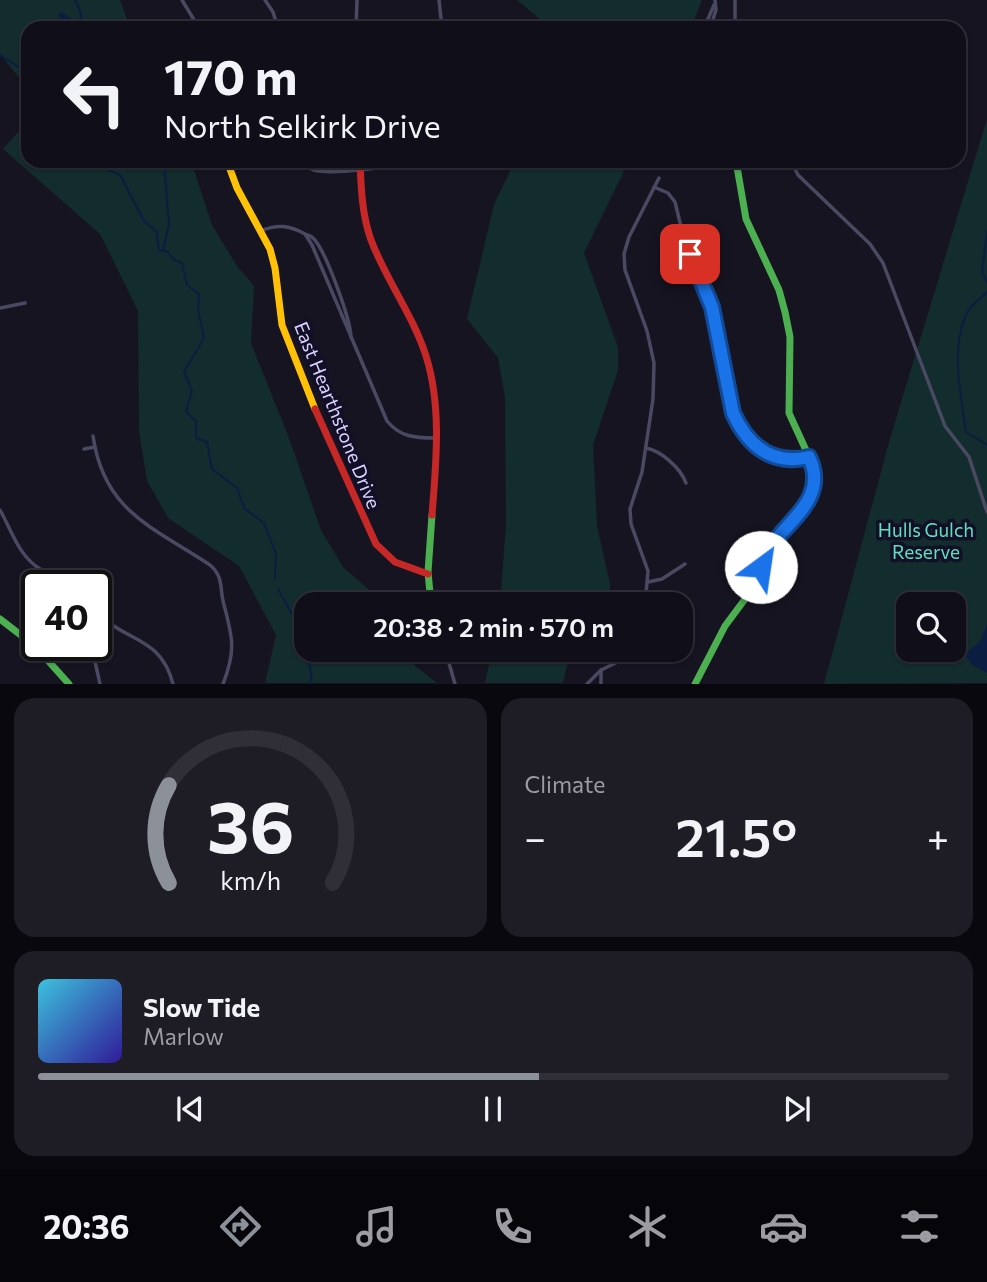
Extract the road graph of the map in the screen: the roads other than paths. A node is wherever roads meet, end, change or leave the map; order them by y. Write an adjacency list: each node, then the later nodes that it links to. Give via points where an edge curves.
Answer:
1 (182, 0): 7 (street)
2 (265, 0): 8 (street)
3 (357, 0): 9 (street)
4 (439, 0): 10 (street)
5 (735, 0): 13 (street)
6 (715, 2): 11 (street); 12 (street)
7 (195, 21)
8 (276, 21)
9 (356, 21)
10 (441, 21)
11 (707, 21)
12 (712, 21)
13 (735, 21)
14 (230, 168): 22 (street, East Hearthstone Drive)
15 (308, 168): 16 (street)
16 (340, 168)
17 (360, 168): 26 (street, via 370,237 428,360)
18 (737, 168): 30 (street, via 746,219 785,312 790,337 789,414)
19 (794, 168): 33 (street, via 884,263 945,426 969,457)
20 (659, 178): 21 (street)
21 (654, 187): 28 (street, via 624,254 654,363); 30 (street, via 675,202 684,239 712,307 738,424 769,455 790,460)
22 (260, 232): 26 (street, via 290,227 316,241 382,412 393,429 405,436); 36 (street, East Hearthstone Drive, via 275,268 289,348 371,536 391,561)
23 (25, 303): 24 (street)
24 (0, 308)
25 (93, 436): 27 (street)
26 (435, 438): 36 (street)
27 (95, 447): 29 (street); 51 (street, via 106,482 120,503 215,569 232,636)
28 (646, 448): 31 (street, via 680,471); 37 (street, via 629,518)
29 (84, 449)
30 (809, 457): 55 (street, via 815,470 812,494 771,547 751,591 725,626)
31 (685, 483)
32 (0, 510): 35 (street, via 20,550)
33 (987, 512)
34 (685, 564): 37 (street)
35 (43, 570)
36 (428, 574): 38 (street)
37 (648, 582): 39 (street)
38 (430, 592)
39 (647, 592)
40 (0, 619): 42 (street)
41 (112, 626): 50 (street, via 159,654)
42 (21, 634)
43 (50, 661): 48 (street)
44 (95, 661): 49 (street)
45 (448, 662): 52 (street)
46 (614, 662): 47 (street)
47 (601, 670): 53 (street); 54 (street)
48 (69, 684)
49 (100, 684)
50 (173, 684)
51 (223, 684)
52 (455, 684)
53 (587, 684)
54 (601, 684)
55 (695, 684)

